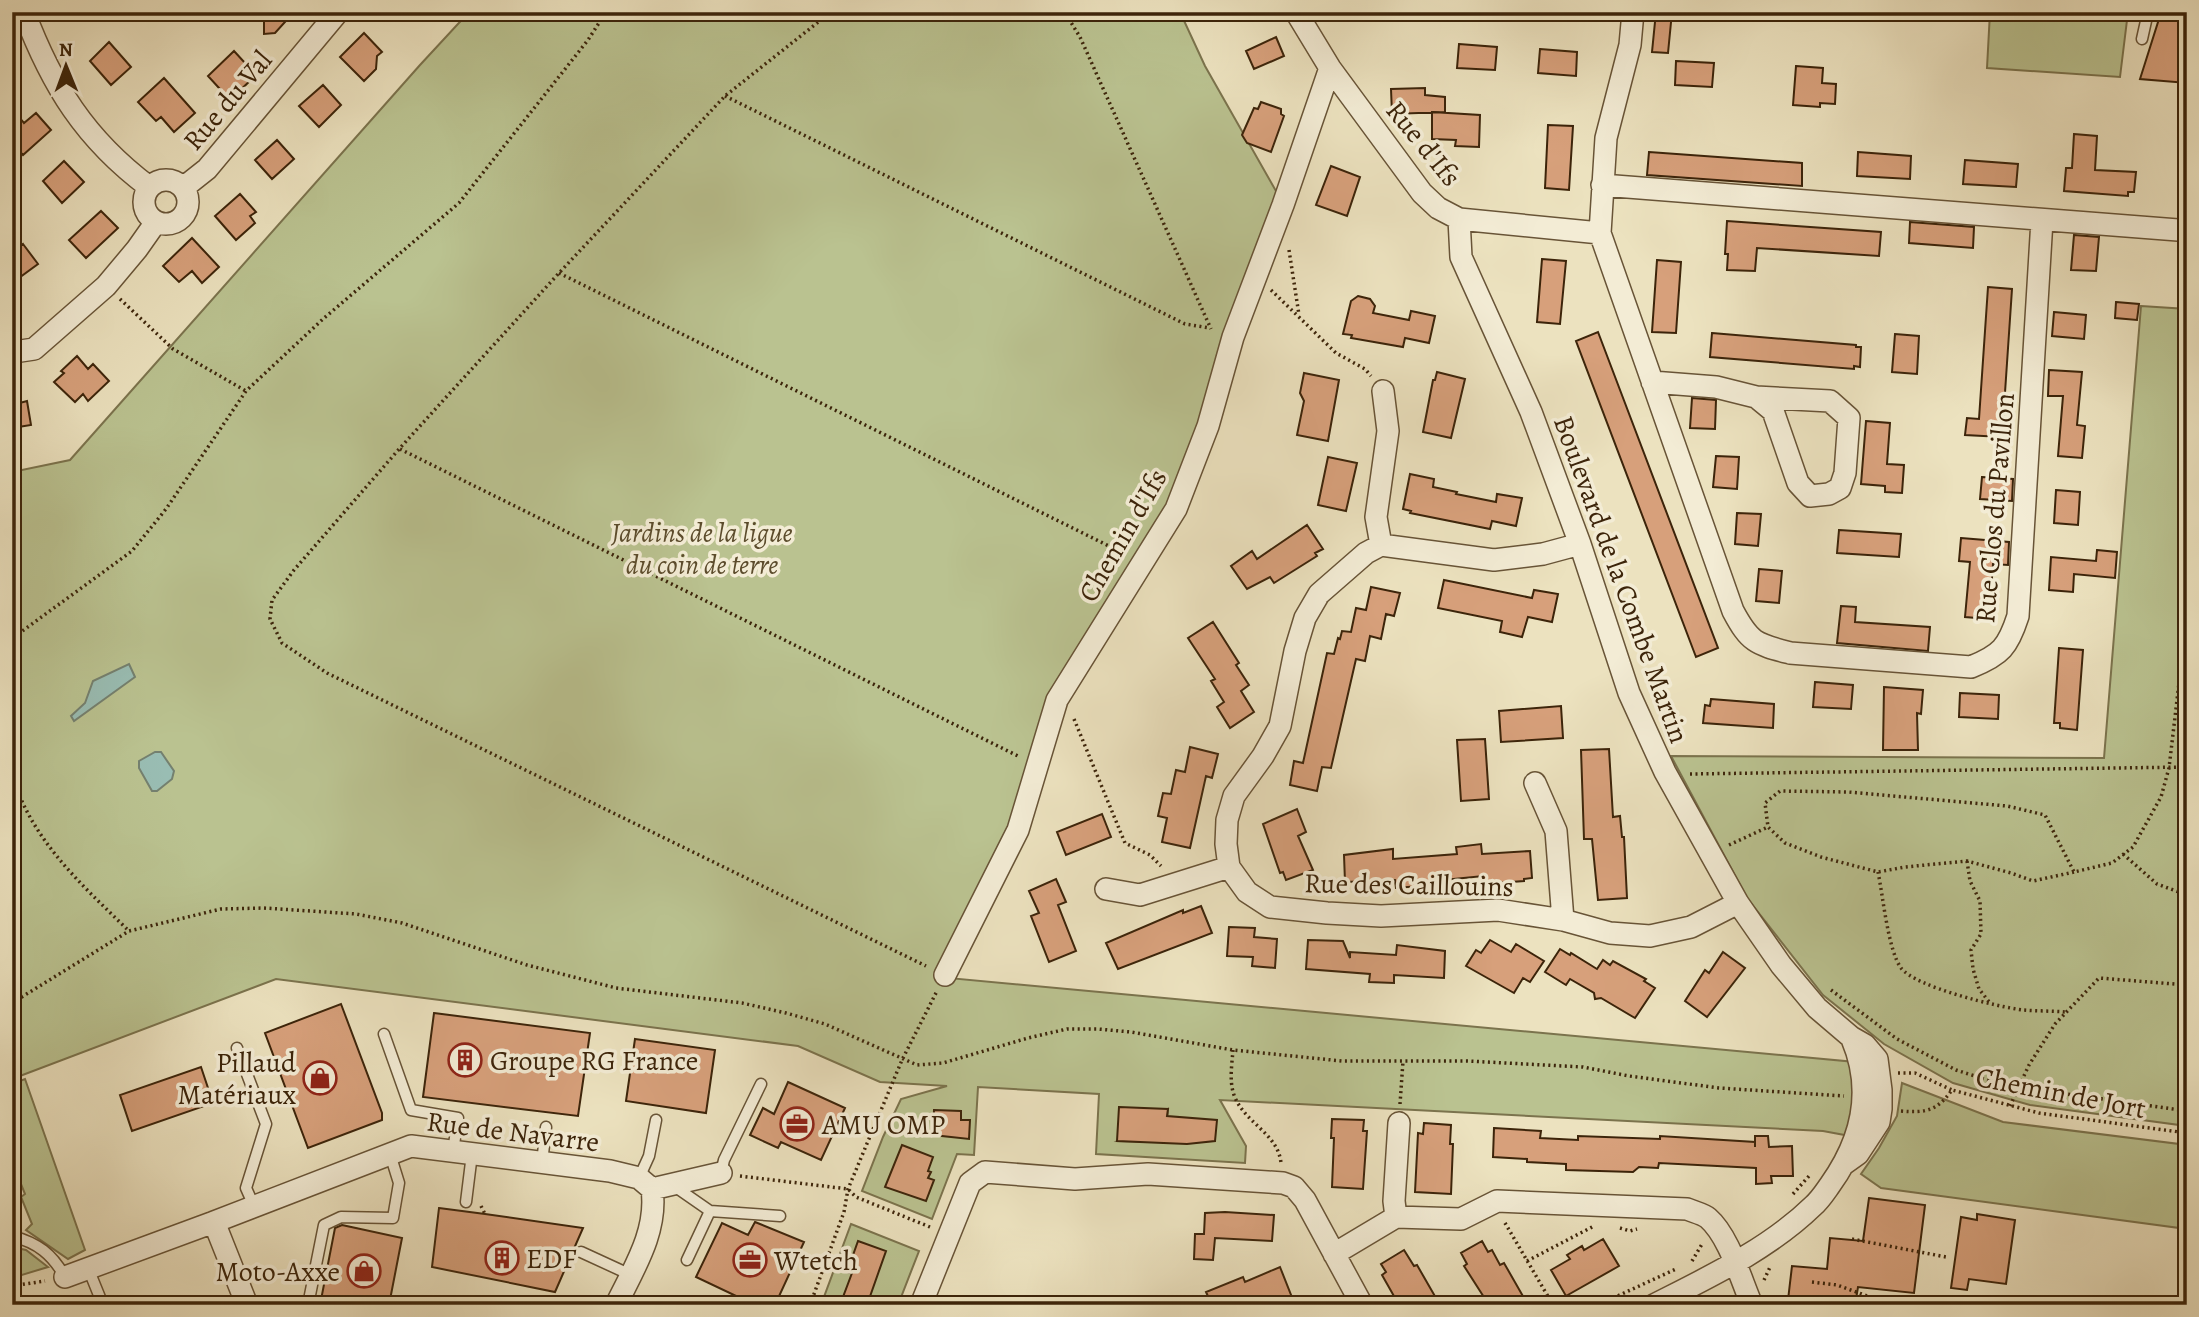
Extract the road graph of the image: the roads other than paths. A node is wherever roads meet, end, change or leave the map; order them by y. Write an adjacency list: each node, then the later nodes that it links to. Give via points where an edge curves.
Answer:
1 (23, 12): 9 (street, via 66,102 123,167)
2 (338, 12): 10 (street, Rue du Val, via 207,169)
3 (1296, 12): 7 (street, Rue d'Ifs)
4 (1633, 12): 8 (street, via 1630,44 1606,138)
5 (2148, 12): 6 (lane)
6 (2142, 39)
7 (1330, 68): 11 (street, Rue d'Ifs, via 1422,193); 27 (street, Chemin d'Ifs, via 1176,509 1062,690 1018,830)
8 (1602, 185): 12 (street); 15 (street)
9 (149, 187): 10 (street, via 172,180); 13 (street, via 144,206)
10 (183, 188): 13 (street, via 188,201 183,215 171,223)
11 (1459, 219): 15 (street, Rue d'Ifs); 20 (street, Boulevard de la Combe Martin, via 1461,257 1531,412)
12 (2042, 220): 14 (street); 17 (street, Rue Clos du Pavillon, via 2018,616 2010,641 1993,658 1971,667 1790,653 1761,646 1745,634)
13 (156, 222): 16 (street, via 106,286 34,349)
14 (2178, 230)
15 (1600, 233): 17 (street, Rue Clos du Pavillon)
16 (13, 353)
17 (1652, 382): 19 (street, via 1716,387)
18 (1383, 391): 21 (street, via 1388,430 1376,517)
19 (1756, 397): 19 (street, via 1830,401 1849,418 1840,488 1810,496 1798,483 1773,411)
20 (1580, 544): 21 (street, via 1494,560); 25 (street, Boulevard de la Combe Martin, via 1645,732)
21 (1381, 545): 23 (street, via 1319,594 1305,618 1280,726 1234,796 1227,820)
22 (1535, 783): 26 (street, via 1556,831)
23 (1229, 867): 24 (street, via 1140,895); 26 (street, Rue des Caillouins, via 1247,892 1270,906 1381,916 1497,910)
24 (1106, 889)
25 (1738, 903): 26 (street, Rue des Caillouins, via 1691,927 1650,936 1610,933); 29 (street, Boulevard de la Combe Martin, via 1817,1008)
26 (1563, 920)
27 (945, 975)
28 (384, 1034): 36 (lane, via 411,1110 458,1118)
29 (1851, 1037): 32 (street, Boulevard de la Combe Martin); 32 (street, Boulevard de la Combe Martin, via 1877,1059 1880,1076)
30 (237, 1048): 42 (lane, via 266,1124 246,1188)
31 (761, 1084): 39 (lane)
32 (1872, 1104): 51 (street, Boulevard de la Combe Martin, via 1862,1114 1844,1164 1815,1205)
33 (656, 1119): 40 (lane, via 649,1156)
34 (1399, 1123): 45 (street)
35 (546, 1127): 38 (lane)
36 (463, 1152): 37 (street, Rue de Navarre, via 411,1146); 38 (street, Rue de Navarre); 41 (lane)
37 (390, 1154): 42 (street, Rue de Navarre); 57 (lane, via 399,1183 393,1218 341,1217 324,1225)
38 (542, 1163): 40 (street, Rue de Navarre, via 610,1171)
39 (721, 1173): 40 (street)
40 (654, 1183): 43 (lane); 53 (street, via 651,1230)
41 (466, 1202)
42 (254, 1206): 46 (street, Rue de Navarre)
43 (710, 1211): 44 (lane); 50 (lane)
44 (780, 1216)
45 (1396, 1217): 49 (street); 51 (street, via 1461,1219 1497,1201 1687,1209 1708,1217)
46 (214, 1222): 52 (street, Rue de Navarre); 56 (street)
47 (12, 1236): 54 (lane, via 32,1241 54,1259)
48 (581, 1252): 53 (lane)
49 (1334, 1254): 59 (street, via 1305,1200 1294,1187 1283,1183 1147,1174 1075,1178 985,1172 970,1183); 60 (street)
50 (687, 1260)
51 (1735, 1263): 61 (street, Boulevard de la Combe Martin); 62 (street)
52 (88, 1269): 54 (street, Rue de Navarre); 55 (lane)
53 (631, 1275): 58 (street)
54 (65, 1277)
55 (103, 1305)
56 (247, 1305)
57 (308, 1305)
58 (616, 1305)
59 (921, 1305)
60 (1362, 1305)
61 (1654, 1305)
62 (1752, 1305)

